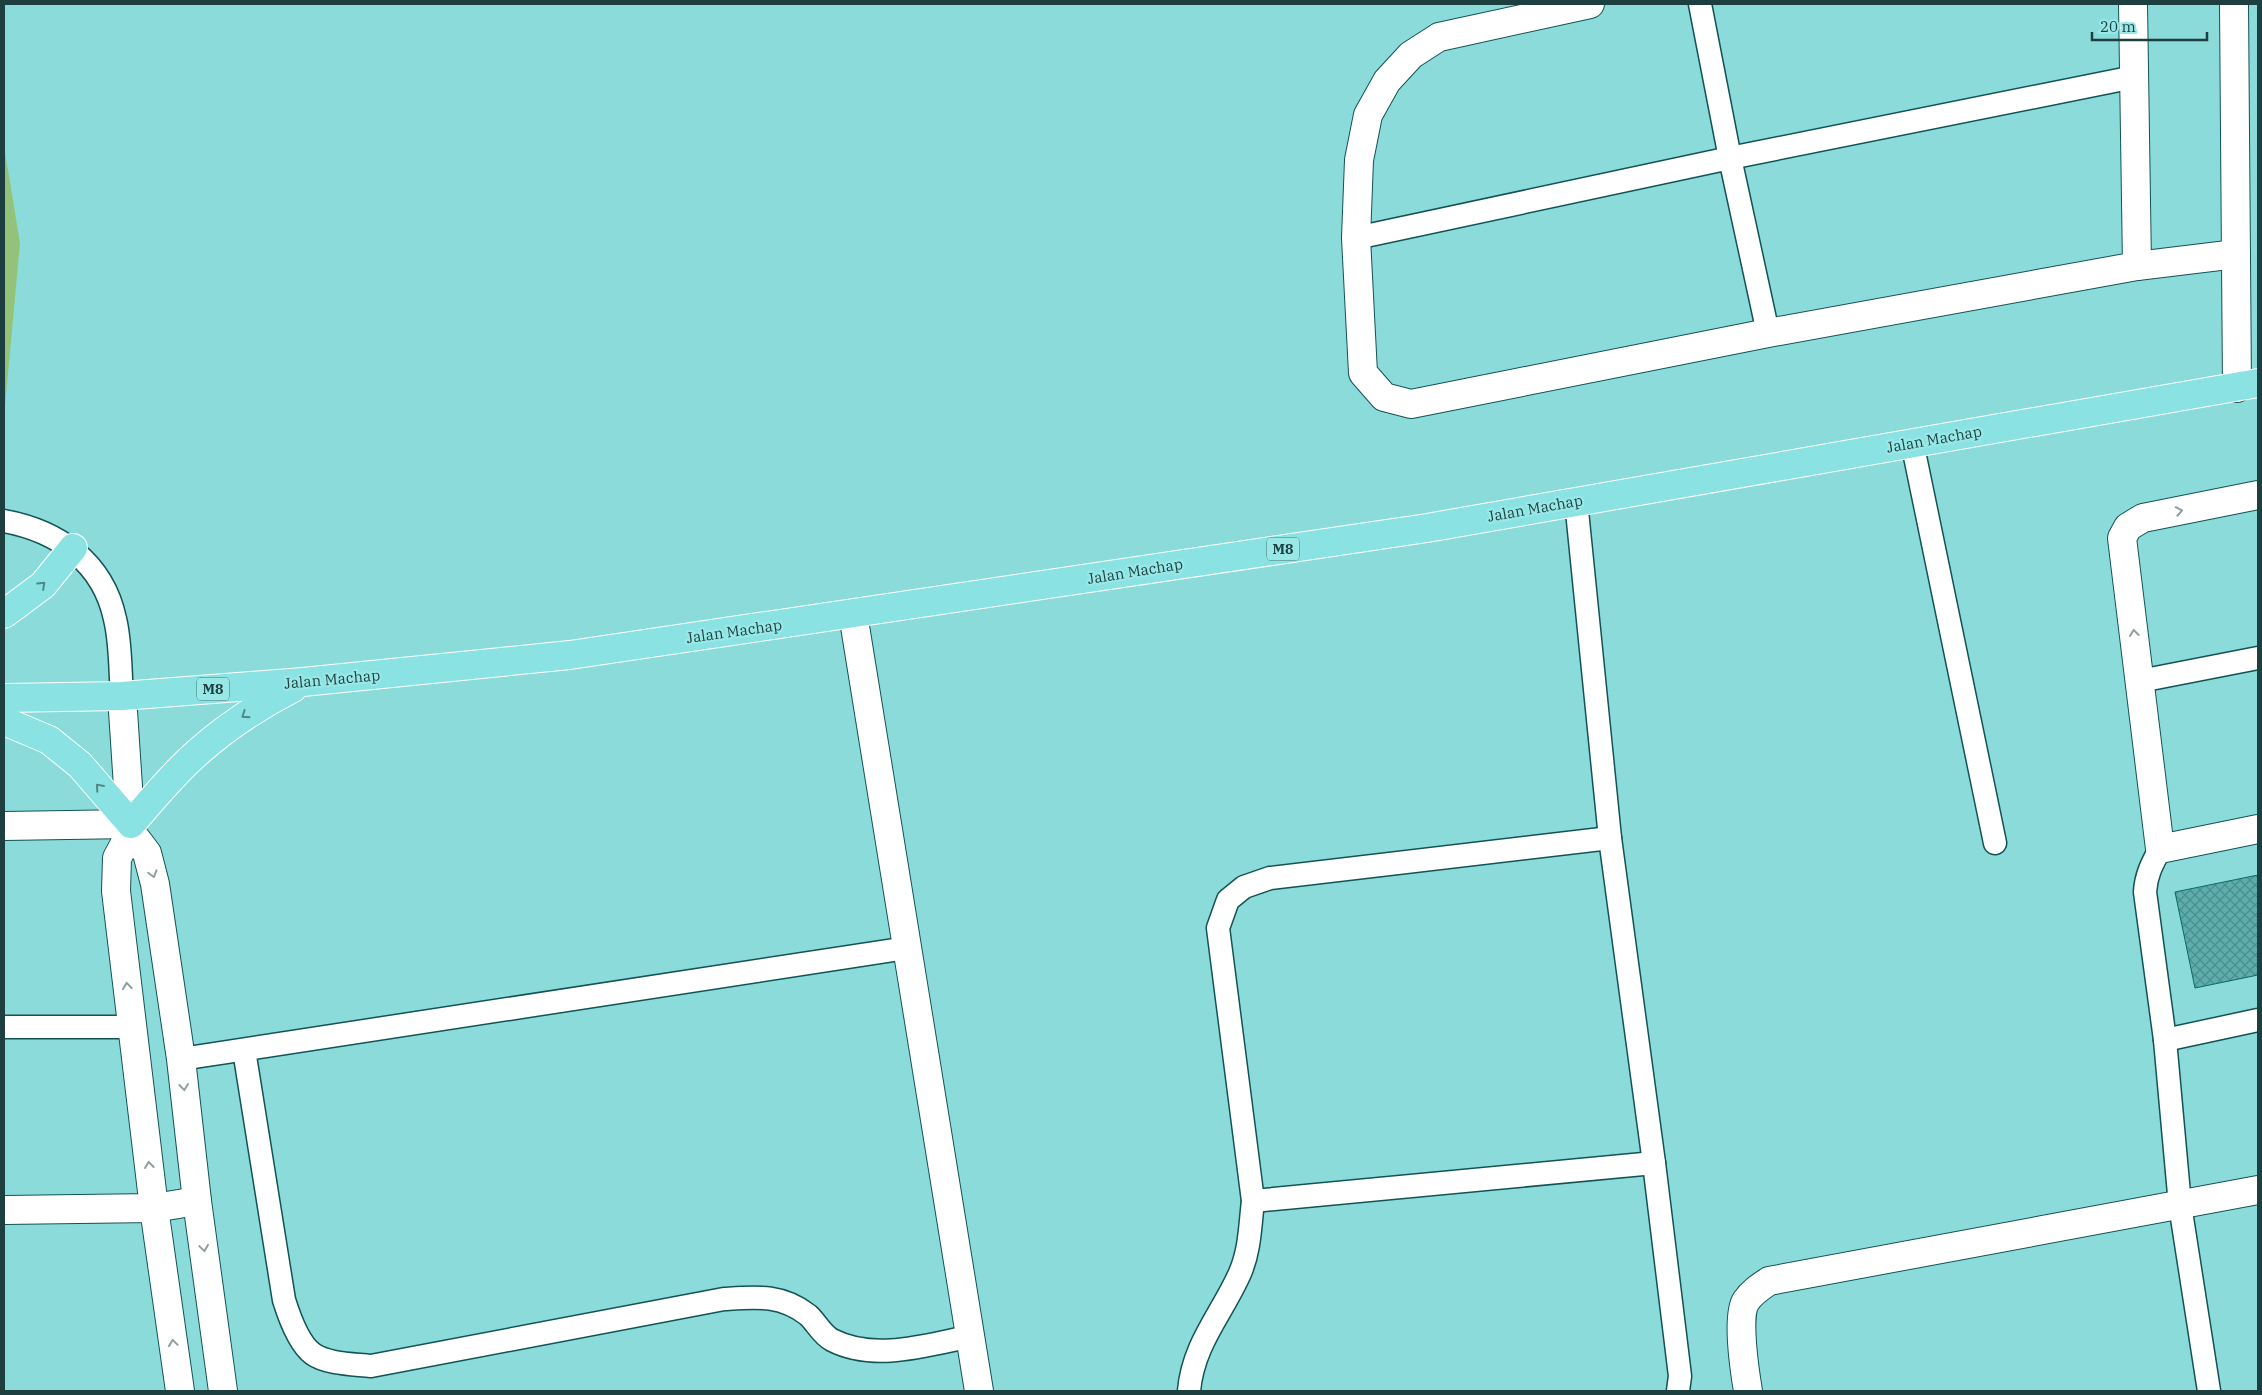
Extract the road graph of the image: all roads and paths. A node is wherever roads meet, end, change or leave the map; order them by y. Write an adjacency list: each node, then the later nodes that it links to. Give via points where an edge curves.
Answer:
1 (1590, 4): 7 (street, via 1439,37 1410,55 1386,81 1368,115 1358,160)
2 (1700, 4): 6 (lane)
3 (2133, 4): 5 (street)
4 (2234, 4): 8 (street)
5 (2134, 77): 6 (lane); 9 (street)
6 (1730, 158): 7 (lane); 10 (lane)
7 (1356, 238): 10 (street, via 1362,373 1384,397 1411,404)
8 (2236, 254): 9 (street); 11 (street)
9 (2137, 266): 10 (street)
10 (1768, 333)
11 (2247, 385): 12 (main road, Jalan Machap / M8)
12 (1912, 442): 14 (main road, Jalan Machap / M8); 29 (lane)
13 (2258, 495): 20 (street, one-way to 13, via 2122,538 2128,527 2143,518)
14 (1576, 500): 18 (main road, Jalan Machap / M8, via 1427,528); 28 (lane)
15 (4, 521): 16 (lane, via 25,525)
16 (72, 548): 17 (main road, one-way to 16, via 44,585); 22 (lane, via 100,579 116,619)
17 (4, 614)
18 (853, 614): 21 (main road, Jalan Machap / M8, via 570,655); 31 (street)
19 (2258, 658): 20 (lane)
20 (2140, 681): 30 (street)
21 (303, 682): 22 (main road, Jalan Machap / M8); 26 (main road, one-way to 26, via 263,703 196,753)
22 (122, 696): 23 (main road, Jalan Machap / M8); 26 (street)
23 (4, 698)
24 (4, 721): 26 (main road, one-way to 24, via 72,758 49,740)
25 (4, 826): 26 (street)
26 (131, 828): 34 (street, one-way to 26, via 116,891 117,858); 37 (street, one-way to 37, via 147,854 155,884)
27 (2258, 829): 30 (street)
28 (1610, 838): 38 (lane); 41 (lane, via 1270,878 1244,887 1228,900 1218,928)
29 (1995, 843)
30 (2160, 849): 35 (lane, via 2149,868 2145,892)
31 (907, 948): 36 (lane); 45 (street)
32 (2258, 1020): 35 (lane)
33 (4, 1027): 34 (lane)
34 (131, 1027): 43 (street, one-way to 34)
35 (2165, 1040): 42 (lane)
36 (244, 1050): 37 (lane); 45 (lane, via 284,1300 295,1331 313,1354 341,1363 371,1366 724,1299 760,1297 788,1302 831,1339 863,1350 895,1351)
37 (181, 1059): 40 (street, one-way to 40)
38 (1654, 1162): 41 (lane); 50 (lane, via 1680,1376)
39 (2258, 1190): 42 (street)
40 (197, 1201): 43 (street); 47 (street, one-way to 47)
41 (1253, 1202): 49 (lane, via 1248,1247 1240,1273 1194,1359)
42 (2180, 1204): 51 (street, via 1769,1281 1753,1292 1744,1304 1741,1348); 52 (lane)
43 (154, 1208): 44 (street); 46 (street, one-way to 43)
44 (4, 1210)
45 (972, 1336): 48 (street)
46 (180, 1391)
47 (224, 1391)
48 (979, 1391)
49 (1189, 1391)
50 (1678, 1391)
51 (1748, 1391)
52 (2209, 1391)

